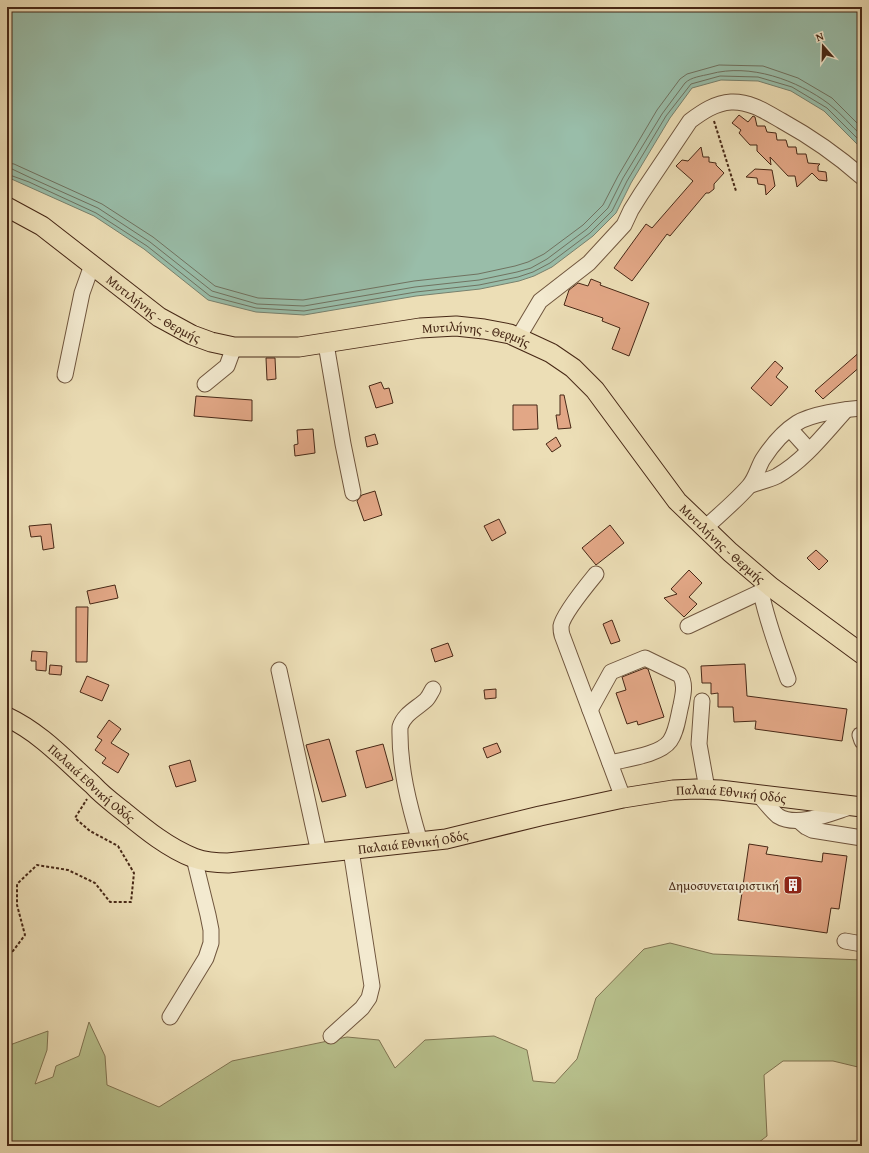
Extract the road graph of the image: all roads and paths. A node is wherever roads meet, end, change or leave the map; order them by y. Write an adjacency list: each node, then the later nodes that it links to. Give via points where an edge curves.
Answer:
1 (710, 108): 2 (street, via 731,102 745,103 760,109 807,135); 3 (path); 6 (street, via 690,121 641,194 624,225 589,263 540,301)
2 (862, 177)
3 (736, 191)
4 (7, 208): 5 (main road, Μυτιλήνης - Θερμής, via 42,226)
5 (92, 265): 8 (main road, Μυτιλήνης - Θερμής, via 159,317 192,336); 9 (street, via 82,293)
6 (518, 338): 7 (main road, Μυτιλήνης - Θερμής, via 510,334 456,326 420,328); 17 (main road, Μυτιλήνης - Θερμής, via 551,353 573,368 595,390 677,501)
7 (326, 344): 8 (main road, Μυτιλήνης - Θερμής, via 299,347); 16 (street)
8 (234, 347): 10 (street, via 227,366)
9 (65, 375)
10 (205, 384)
11 (862, 408): 12 (street)
12 (846, 410): 13 (street, via 805,419); 14 (street)
13 (790, 429): 14 (street); 15 (street, via 771,447)
14 (809, 450): 15 (street, via 786,470)
15 (751, 485): 17 (street)
16 (353, 493)
17 (705, 528): 19 (main road, Μυτιλήνης - Θερμής)
18 (596, 574): 26 (street, via 562,621 561,628)
19 (766, 590): 20 (street); 21 (main road, Μυτιλήνης - Θερμής); 23 (street, via 772,635)
20 (688, 626)
21 (862, 654)
22 (279, 670): 38 (street)
23 (788, 679)
24 (433, 689): 36 (street, via 427,698 407,714 400,728 404,779)
25 (702, 701): 30 (street, via 699,744)
26 (590, 710): 28 (street); 28 (street, via 611,672 645,658 680,675 683,679 678,721 666,745 653,752)
27 (7, 717): 29 (main road, Παλαιά Εθνική Οδός, via 34,732 52,746)
28 (610, 763): 32 (street)
29 (94, 787): 39 (main road, Παλαιά Εθνική Οδός, via 149,832); 42 (path, via 75,818 90,831 118,846 134,873 131,902 110,902 95,883 68,870 37,865 17,884 17,905 25,935 13,951)
30 (707, 789): 31 (main road, Παλαιά Εθνική Οδός); 32 (main road, Παλαιά Εθνική Οδός, via 673,790)
31 (760, 795): 33 (main road, Παλαιά Εθνική Οδός); 34 (street, via 778,816)
32 (624, 798): 36 (main road, Παλαιά Εθνική Οδός, via 446,840)
33 (858, 807): 34 (street)
34 (800, 821): 35 (street, via 812,830)
35 (862, 838)
36 (420, 842): 37 (main road, Παλαιά Εθνική Οδός)
37 (350, 850): 38 (main road, Παλαιά Εθνική Οδός); 44 (street, via 372,986 369,998 362,1008)
38 (319, 853): 39 (main road, Παλαιά Εθνική Οδός, via 228,863 210,863)
39 (194, 858): 43 (street, via 208,915 211,943 206,958)
40 (845, 941): 41 (street)
41 (862, 944)
42 (7, 952)
43 (170, 1017)
44 (331, 1036)

